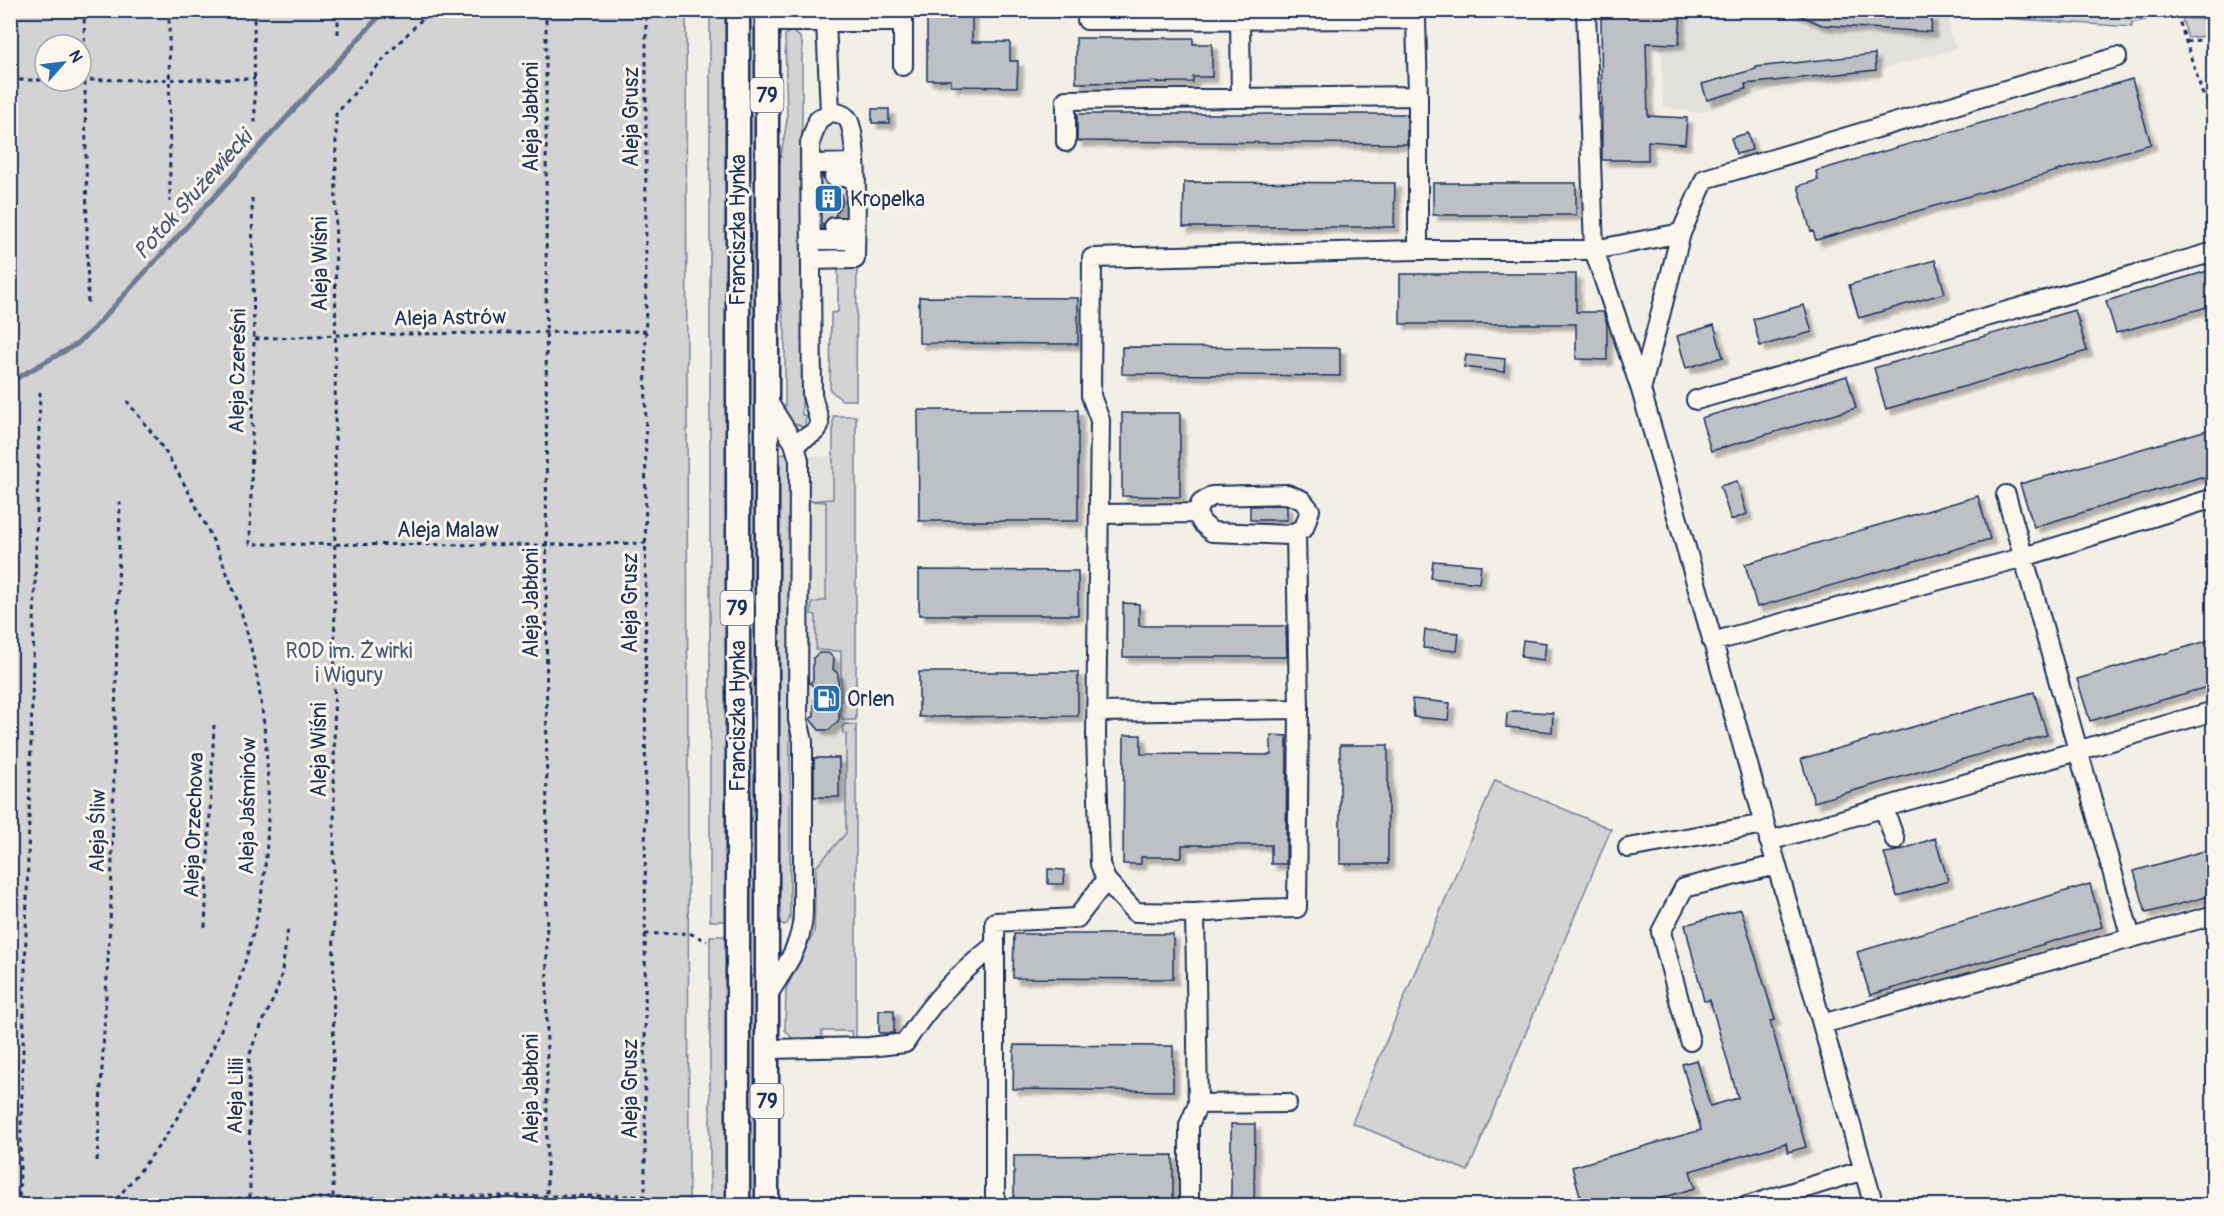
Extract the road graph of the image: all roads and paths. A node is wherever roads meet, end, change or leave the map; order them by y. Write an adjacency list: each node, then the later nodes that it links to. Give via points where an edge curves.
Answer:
1 (84, 10): 18 (path)
2 (169, 10): 24 (path)
3 (254, 10): 25 (path)
4 (338, 10): 19 (path)
5 (431, 10): 51 (path, Aleja Wiśni, via 336,114)
6 (546, 10): 50 (path, Aleja Jabłoni)
7 (646, 10): 49 (path, Aleja Grusz)
8 (738, 10): 106 (main road, Franciszka Hynka / 79)
9 (1586, 10): 45 (lane)
10 (2109, 10): 11 (path)
11 (2177, 14): 14 (path); 21 (path)
12 (767, 16): 17 (lane); 55 (main road, Franciszka Hynka / 79)
13 (903, 16): 17 (lane); 23 (lane)
14 (2214, 17)
15 (1087, 20): 16 (lane)
16 (1240, 20): 30 (lane, via 1416,19); 31 (lane)
17 (826, 22): 33 (lane)
18 (83, 33)
19 (338, 34)
20 (2214, 38): 21 (path)
21 (2186, 42): 32 (path, via 2204,98)
22 (2117, 57): 43 (lane, via 1705,178)
23 (903, 66)
24 (169, 79): 25 (path); 28 (path); 40 (path)
25 (255, 79): 34 (path)
26 (10, 80): 27 (path)
27 (33, 80)
28 (93, 80)
29 (82, 93): 48 (path)
30 (1418, 96): 31 (lane); 44 (lane)
31 (1241, 97): 35 (lane, via 1066,100)
32 (2214, 105)
33 (830, 112): 36 (lane, via 842,114 848,120 855,144); 37 (lane, via 818,120 810,143)
34 (255, 124)
35 (1066, 142)
36 (855, 176): 37 (lane); 38 (lane); 42 (lane)
37 (813, 179): 41 (lane)
38 (834, 183)
39 (252, 198): 52 (path, Aleja Czereśni)
40 (170, 202)
41 (819, 223): 42 (lane); 42 (lane); 47 (lane)
42 (855, 227): 47 (lane, via 855,259)
43 (1681, 233): 45 (lane); 53 (lane)
44 (1418, 250): 45 (lane); 63 (lane, via 1092,258 1092,396 1100,420)
45 (1594, 250): 53 (lane)
46 (2214, 252): 56 (lane)
47 (811, 260): 58 (lane, via 812,395 819,427)
48 (88, 307)
49 (646, 331): 50 (path, Aleja Astrów); 65 (path, Aleja Grusz)
50 (547, 332): 51 (path, Aleja Astrów); 68 (path, Aleja Jabłoni)
51 (335, 335): 52 (path, Aleja Astrów); 67 (path, Aleja Wiśni)
52 (254, 339): 66 (path, Aleja Czereśni)
53 (1641, 390): 70 (lane)
54 (40, 392): 103 (path)
55 (767, 400): 58 (lane); 90 (main road, Franciszka Hynka / 79)
56 (1696, 400)
57 (127, 401): 104 (path, Aleja Jaśminów, via 167,454 186,487 236,595 251,645 261,703 267,808 264,871 254,929 225,1021 171,1128)
58 (794, 443): 90 (lane, via 799,460 798,720 802,741 803,923 795,951)
59 (2006, 495): 69 (lane)
60 (2214, 498): 69 (lane)
61 (120, 502): 96 (path, Aleja Śliw, via 111,903)
62 (1196, 513): 63 (lane); 64 (lane, via 1212,532); 64 (lane, via 1201,503 1212,496 1287,494 1302,500 1310,510 1304,528)
63 (1099, 514): 73 (lane)
64 (1296, 532): 71 (lane)
65 (645, 543): 68 (path, Aleja Malaw); 86 (path, Aleja Grusz)
66 (250, 544): 67 (path, Aleja Malaw)
67 (335, 544): 68 (path, Aleja Malaw); 100 (path, Aleja Wiśni)
68 (546, 545): 98 (path, Aleja Jabłoni)
69 (2024, 557): 70 (lane); 75 (lane)
70 (1713, 642): 77 (lane)
71 (1299, 709): 73 (lane); 82 (lane, via 1297,908)
72 (2214, 711): 75 (lane)
73 (1097, 712): 81 (lane, via 1100,864)
74 (214, 725): 84 (path, Aleja Orzechowa)
75 (2078, 752): 76 (lane); 87 (lane)
76 (1884, 808): 77 (lane); 78 (lane)
77 (1767, 832): 79 (lane); 80 (lane)
78 (1895, 840)
79 (1628, 848)
80 (1776, 865): 91 (lane); 92 (lane, via 1684,888 1661,932)
81 (1106, 880): 82 (lane, via 1134,912); 89 (lane, via 1077,918 995,922)
82 (1196, 913): 95 (lane)
83 (2214, 915): 87 (lane)
84 (205, 927)
85 (288, 929): 99 (path, Aleja Lilii, via 281,976 249,1059)
86 (645, 934): 88 (path, via 689,933); 98 (path, Aleja Grusz, via 645,1196)
87 (2131, 938): 91 (lane)
88 (707, 941)
89 (995, 945): 93 (lane, via 963,970 926,1010 905,1043); 108 (lane)
90 (767, 996): 93 (main road, Franciszka Hynka / 79)
91 (1822, 1024): 97 (lane)
92 (1690, 1041)
93 (767, 1049): 107 (main road, Franciszka Hynka / 79)
94 (1287, 1103): 95 (lane)
95 (1198, 1104): 109 (lane, via 1189,1125)
96 (97, 1161)
97 (1864, 1170): 102 (lane); 111 (lane)
98 (547, 1195): 100 (path)
99 (250, 1198): 100 (path); 101 (path)
100 (333, 1198): 105 (path, Aleja Wiśni)
101 (165, 1201)
102 (1782, 1201): 110 (lane)
103 (19, 1206)
104 (111, 1206)
105 (333, 1206)
106 (738, 1206)
107 (767, 1206)
108 (996, 1206)
109 (1189, 1206)
110 (1747, 1206)
111 (1874, 1206)

